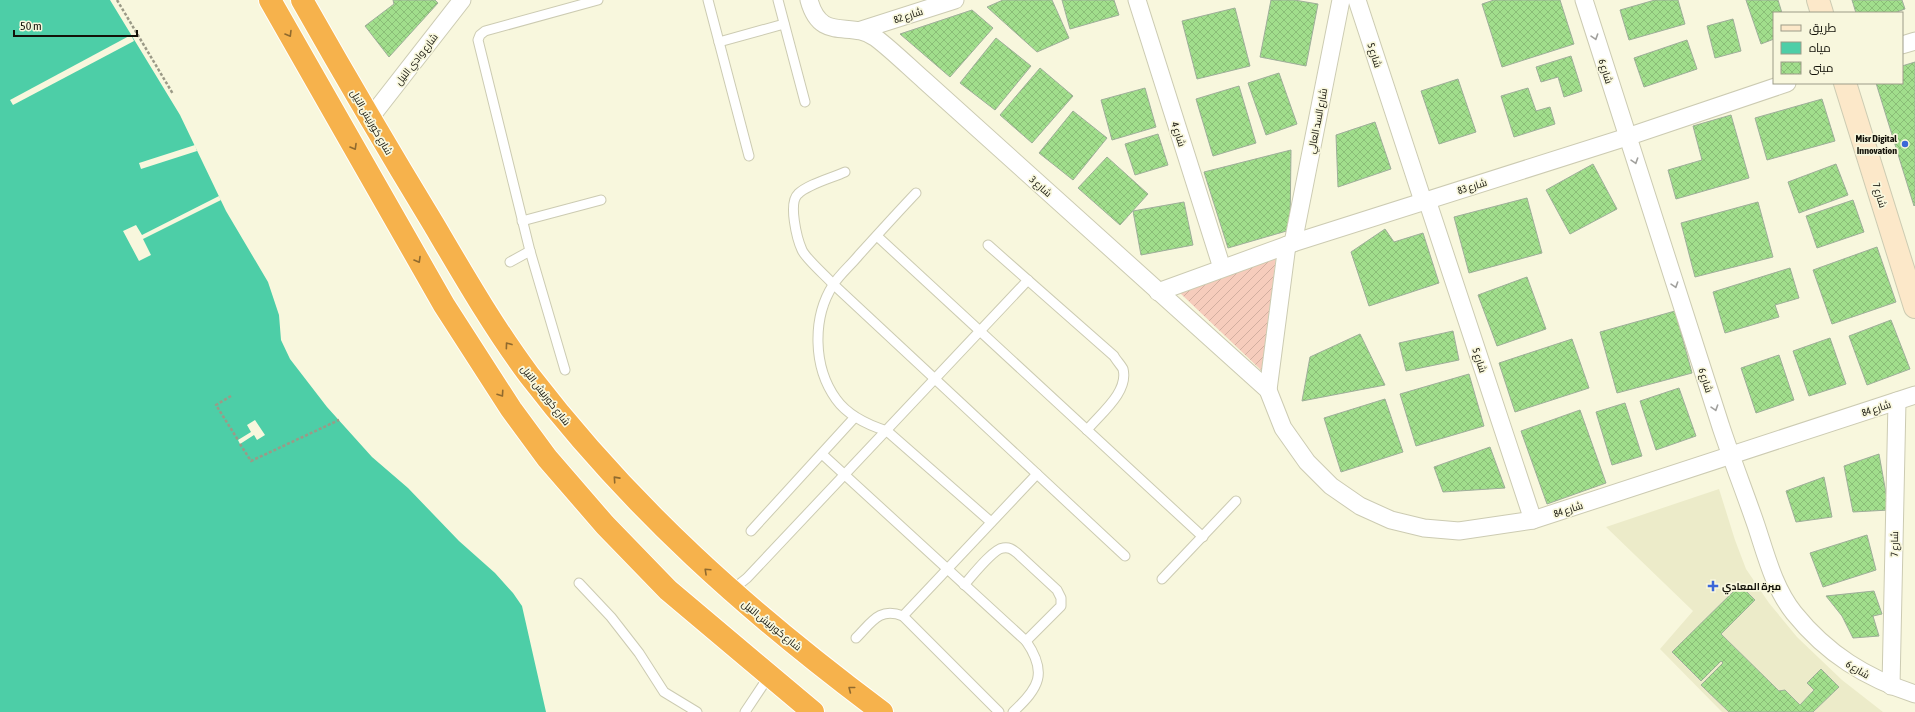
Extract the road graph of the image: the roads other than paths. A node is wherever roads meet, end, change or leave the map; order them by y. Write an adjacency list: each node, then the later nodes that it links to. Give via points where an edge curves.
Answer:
1 (270, 0): 68 (highway, one-way to 68, via 444,305 476,358 524,428 576,494 635,558 703,621)
2 (302, 0): 23 (highway, شارع كورنيش النيل)
3 (462, 0): 23 (street, شارع وادي النيل)
4 (598, 0): 30 (lane, via 485,31 478,40)
5 (708, 0): 18 (lane)
6 (778, 0): 15 (lane)
7 (809, 0): 16 (street, شارع 3, via 811,9 826,26)
8 (955, 0): 16 (street, شارع 82)
9 (1137, 0): 36 (street, شارع 4)
10 (1341, 0): 32 (street, شارع السد العالي)
11 (1357, 0): 29 (street, شارع 5)
12 (1584, 0): 24 (street, شارع 6, one-way to 24)
13 (1818, 0): 14 (street)
14 (1822, 12)
15 (784, 24): 18 (lane); 22 (lane)
16 (861, 30): 39 (street, شارع 3, via 886,47)
17 (1915, 41): 19 (street)
18 (719, 42): 25 (lane)
19 (1903, 45)
20 (1784, 84): 24 (street, شارع 83)
21 (1845, 84): 40 (street, شارع 7)
22 (805, 102)
23 (370, 118): 64 (highway, شارع كورنيش النيل, one-way to 23, via 638,503 528,374 495,328)
24 (1627, 137): 29 (street, شارع 83); 51 (street, شارع 6, one-way to 51)
25 (749, 156)
26 (845, 172): 38 (lane, via 805,189 797,195 792,204 802,251)
27 (916, 192): 31 (lane)
28 (600, 200): 30 (lane)
29 (1425, 200): 32 (street, شارع 83); 55 (street, شارع 5)
30 (522, 221): 34 (lane)
31 (877, 236): 38 (lane); 41 (lane)
32 (1290, 244): 36 (street, شارع 83); 44 (street, شارع السد العالي)
33 (988, 245): 37 (lane)
34 (530, 251): 35 (lane); 42 (lane)
35 (510, 262)
36 (1222, 268): 39 (street, شارع 83)
37 (1028, 280): 41 (lane); 49 (lane, via 1114,356 1123,368 1123,383 1116,396)
38 (833, 284): 43 (lane); 47 (lane, via 824,304 818,328 819,353 824,378 837,400)
39 (1158, 292): 44 (street, شارع 3)
40 (1915, 307)
41 (980, 331): 43 (lane); 49 (lane)
42 (565, 370)
43 (935, 379): 48 (lane); 52 (lane)
44 (1268, 390): 55 (street, شارع 84, via 1283,428 1307,462 1331,486 1360,506 1391,520 1424,528 1459,531)
45 (1915, 395): 46 (street, شارع 84)
46 (1896, 401): 51 (street, شارع 84); 69 (street, شارع 7)
47 (855, 417): 48 (lane, via 870,426); 50 (lane)
48 (887, 430): 53 (lane); 56 (lane)
49 (1087, 430): 58 (lane)
50 (822, 454): 53 (lane); 57 (lane)
51 (1731, 456): 55 (street, شارع 84); 69 (street, شارع 6, via 1772,574 1793,612 1821,644 1855,669)
52 (1037, 474): 56 (lane); 59 (lane)
53 (845, 475): 60 (lane); 64 (lane, via 747,578)
54 (1236, 501): 58 (lane)
55 (1533, 520)
56 (991, 522): 60 (lane)
57 (751, 531)
58 (1203, 537): 61 (lane)
59 (1125, 556)
60 (947, 569): 63 (lane); 65 (lane)
61 (1162, 580)
62 (579, 583): 72 (lane, via 611,617 639,653 664,692)
63 (964, 585): 67 (lane); 67 (lane, via 994,552 1001,548 1010,548 1029,563 1058,590 1061,598 1060,606)
64 (730, 591): 75 (highway, شارع كورنيش النيل, one-way to 64)
65 (903, 616): 66 (lane, via 894,612 883,613); 76 (lane)
66 (856, 638)
67 (1026, 641): 77 (lane, via 1036,655 1039,671 1036,687)
68 (769, 676): 71 (highway); 73 (lane)
69 (1891, 686): 70 (street, شارع 6)
70 (1915, 694)
71 (793, 703): 74 (highway)
72 (697, 712)
73 (745, 712)
74 (813, 712)
75 (882, 712)
76 (999, 712)
77 (1013, 712)

